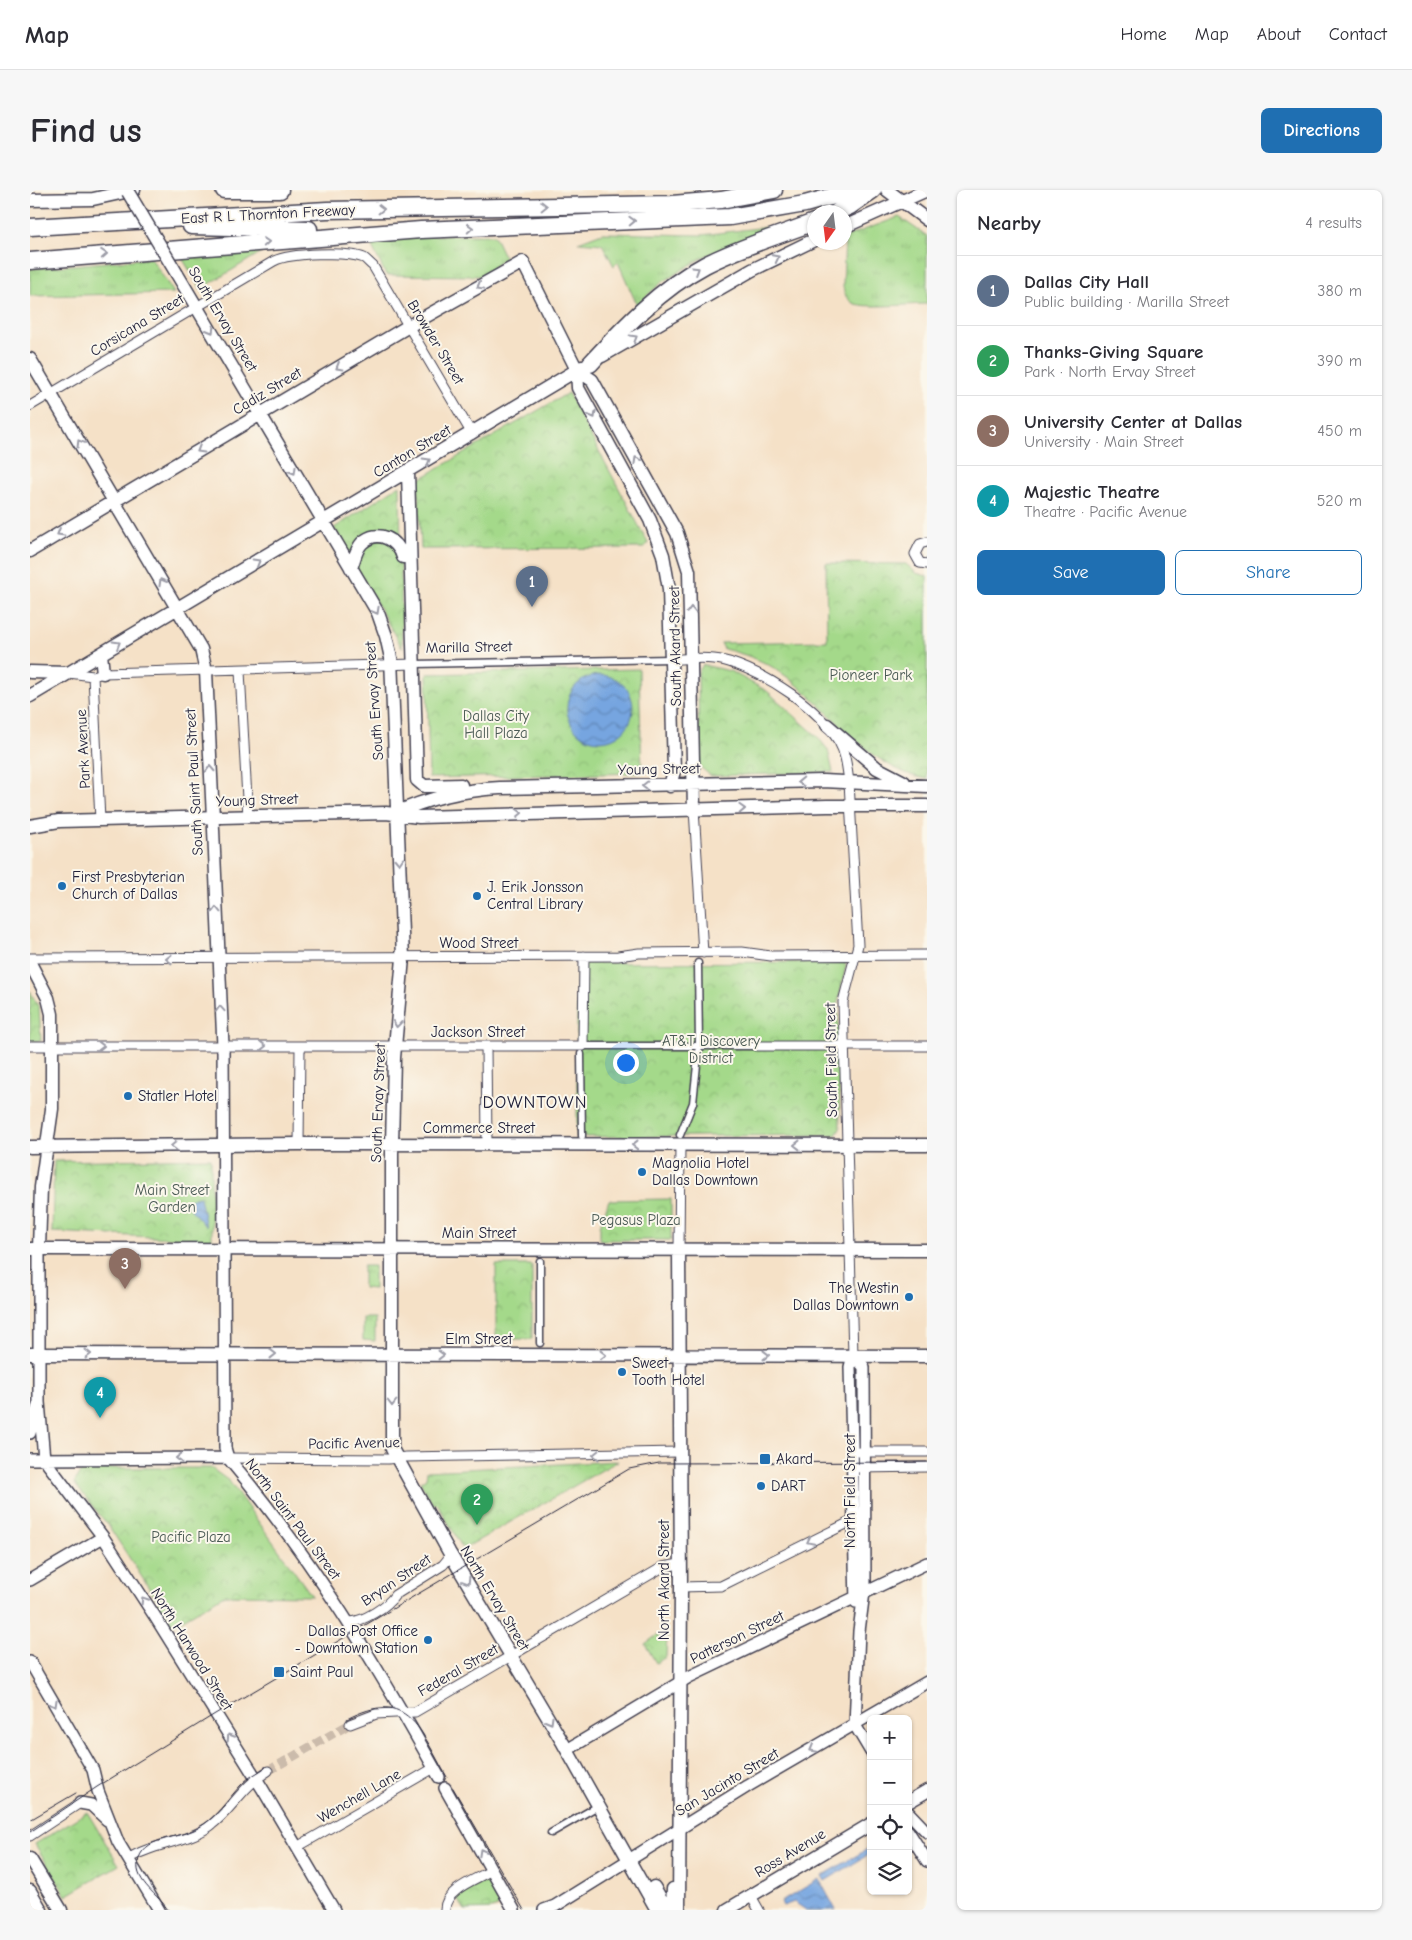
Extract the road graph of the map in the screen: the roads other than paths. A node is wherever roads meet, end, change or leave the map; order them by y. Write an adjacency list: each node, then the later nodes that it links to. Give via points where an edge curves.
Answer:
1 (224, 190): 2 (highway, East R L Thornton Freeway)
2 (280, 190)
3 (774, 190): 15 (highway, East R L Thornton Freeway, one-way to 3, via 327,210 672,204 721,200)
4 (856, 190): 16 (highway, one-way to 4, via 730,217 805,204)
5 (873, 190): 10 (highway)
6 (129, 191): 9 (main road, via 93,199); 23 (main road, South Ervay Street, bridge)
7 (924, 192): 8 (main road)
8 (896, 194): 11 (main road); 12 (main road)
9 (30, 200)
10 (851, 205)
11 (927, 220)
12 (852, 222)
13 (807, 225): 26 (highway, one-way to 13, via 673,285 704,265)
14 (30, 227): 15 (highway, East R L Thornton Freeway)
15 (53, 227): 16 (highway)
16 (421, 230): 19 (highway, one-way to 16)
17 (807, 243): 26 (main road, Canton Street, one-way to 17, via 752,270)
18 (30, 257): 19 (highway)
19 (55, 257): 20 (highway)
20 (30, 261)
21 (522, 262): 24 (main road, Cadiz Street, one-way to 24); 26 (main road, South Akard Street)
22 (373, 266): 23 (street, Corsicana Street, via 364,258 347,255 286,256); 24 (street, Browder Street)
23 (196, 305): 27 (street, Corsicana Street); 29 (main road, South Ervay Street, one-way to 29)
24 (407, 326): 29 (main road, Cadiz Street, one-way to 29); 30 (street, Browder Street)
25 (30, 359): 27 (main road, South Saint Paul Street)
26 (583, 367): 30 (main road, Canton Street); 41 (main road, South Akard Street, one-way to 41, via 578,388 650,520 663,555 669,588); 42 (main road, South Akard Street, one-way to 26, via 689,570 677,533)
27 (50, 394): 28 (street, Corsicana Street); 32 (main road, South Saint Paul Street, one-way to 27)
28 (30, 406)
29 (260, 413): 32 (main road, Cadiz Street, one-way to 32); 34 (main road, South Ervay Street, one-way to 34)
30 (472, 434): 31 (main road, Canton Street, one-way to 30)
31 (408, 472): 33 (main road); 34 (main road, Canton Street)
32 (114, 501): 36 (main road, Cadiz Street, one-way to 36); 39 (main road, South Saint Paul Street, one-way to 32)
33 (410, 519): 38 (main road, via 403,557 400,549 388,538 368,538 359,547); 43 (main road)
34 (323, 523): 38 (main road, South Ervay Street); 39 (main road, Canton Street, one-way to 34)
35 (927, 542): 37 (street, via 920,544 915,554 918,560)
36 (30, 552)
37 (927, 564)
38 (351, 568): 44 (main road, South Ervay Street, one-way to 44, via 383,624)
39 (178, 608): 40 (main road, Canton Street, one-way to 39); 46 (main road, South Saint Paul Street, via 201,649)
40 (101, 654): 48 (main road, Canton Street); 49 (main road)
41 (671, 659): 42 (street, Marilla Street); 43 (street, Marilla Street); 55 (main road, South Akard Street, via 674,771)
42 (691, 659): 51 (street, Marilla Street, via 728,661 752,671 794,696); 54 (main road, South Akard Street)
43 (415, 664): 44 (street, Marilla Street); 57 (main road, via 418,782 424,786)
44 (391, 665): 45 (street, Marilla Street); 61 (main road, South Ervay Street)
45 (240, 670): 46 (street, Marilla Street); 62 (street)
46 (206, 671): 49 (street, Marilla Street); 63 (main road, South Saint Paul Street, one-way to 46)
47 (30, 672): 48 (main road, Marilla Street); 50 (street)
48 (69, 673): 49 (street, Marilla Street); 50 (main road, Canton Street)
49 (98, 675): 64 (street, Park Avenue)
50 (35, 692)
51 (827, 725): 52 (street, Marilla Street, via 845,756); 53 (main road, via 877,768)
52 (849, 782): 53 (main road, Young Street); 54 (main road, Young Street, one-way to 54); 58 (street, South Field Street)
53 (908, 784): 56 (main road, Young Street)
54 (694, 785): 55 (main road, Young Street); 60 (main road, South Akard Street)
55 (670, 786): 57 (main road, Young Street, one-way to 57)
56 (927, 786)
57 (500, 788): 61 (main road, Young Street, via 452,793)
58 (851, 806): 59 (main road, Young Street); 60 (main road, Young Street, one-way to 58); 67 (street, South Field Street, via 858,945)
59 (927, 806)
60 (694, 809): 61 (main road, Young Street, one-way to 60, via 419,817); 66 (street, South Akard Street)
61 (396, 813): 62 (main road, Young Street); 71 (main road, South Ervay Street, one-way to 71)
62 (248, 817): 63 (main road, Young Street)
63 (213, 818): 64 (main road, Young Street); 72 (street, South Saint Paul Street, one-way to 63)
64 (100, 820): 65 (main road, Young Street, via 59,821)
65 (30, 826)
66 (702, 953): 67 (street, Wood Street); 69 (street, Wood Street)
67 (854, 955): 68 (street, Wood Street); 81 (street, South Field Street, via 843,1002)
68 (927, 955)
69 (584, 956): 71 (street, Wood Street); 85 (street)
70 (30, 958): 72 (street, Wood Street, one-way to 70)
71 (403, 958): 72 (street, Wood Street); 84 (main road, South Ervay Street, one-way to 84)
72 (218, 959): 77 (street, South Saint Paul Street, one-way to 72)
73 (30, 962): 76 (main road, via 50,1003)
74 (698, 964): 79 (street)
75 (30, 1046): 76 (street, Jackson Street)
76 (52, 1046): 77 (street, Jackson Street, one-way to 77); 95 (main road, via 52,1108)
77 (222, 1046): 83 (street, Jackson Street, one-way to 83); 92 (street, South Saint Paul Street)
78 (486, 1046): 84 (street, Jackson Street); 85 (street, Jackson Street); 90 (street)
79 (699, 1046): 80 (street, Jackson Street); 85 (street, Jackson Street); 87 (street, via 693,1103)
80 (757, 1046): 81 (street, Jackson Street)
81 (843, 1046): 82 (street, Jackson Street); 91 (street, South Field Street)
82 (927, 1046)
83 (300, 1047): 84 (street, Jackson Street); 88 (street)
84 (395, 1047): 89 (main road, South Ervay Street)
85 (582, 1050): 86 (street)
86 (582, 1136)
87 (680, 1140): 90 (main road, Commerce Street, one-way to 90); 91 (main road, Commerce Street, one-way to 87); 99 (street)
88 (299, 1144): 89 (main road, Commerce Street); 92 (main road, Commerce Street)
89 (392, 1144): 90 (main road, Commerce Street); 97 (main road, South Ervay Street)
90 (487, 1144)
91 (846, 1144): 93 (main road, Commerce Street); 100 (street, South Field Street)
92 (222, 1145): 95 (main road, Commerce Street, one-way to 95); 98 (street, South Saint Paul Street)
93 (927, 1145)
94 (30, 1147): 95 (main road, Commerce Street)
95 (46, 1147): 96 (main road)
96 (35, 1249): 98 (main road, Main Street); 104 (street)
97 (392, 1249): 98 (main road, Main Street); 99 (main road, Main Street); 106 (main road, North Ervay Street)
98 (223, 1250): 105 (street, North Saint Paul Street)
99 (679, 1250): 100 (main road, Main Street); 107 (main road, North Akard Street)
100 (849, 1250): 101 (main road, Main Street); 108 (street, North Field Street)
101 (927, 1250)
102 (540, 1261): 103 (street)
103 (540, 1343)
104 (35, 1354): 105 (main road, Elm Street, one-way to 105); 110 (street)
105 (224, 1354): 106 (main road, Elm Street, one-way to 106); 116 (street, North Saint Paul Street, via 225,1448)
106 (392, 1355): 107 (main road, Elm Street, one-way to 107); 117 (main road, North Ervay Street, one-way to 117, via 392,1448)
107 (680, 1355): 108 (main road, Elm Street, one-way to 108); 112 (main road, North Akard Street)
108 (853, 1355): 109 (main road, Elm Street); 113 (street, North Field Street, via 850,1367); 114 (street, North Field Street, via 864,1367)
109 (927, 1356)
110 (39, 1402): 111 (street); 119 (street)
111 (30, 1433)
112 (679, 1452): 117 (street, Pacific Avenue, one-way to 117); 126 (main road, North Akard Street)
113 (852, 1452): 114 (street); 120 (street, North Field Street)
114 (864, 1452): 115 (street); 120 (street, North Field Street)
115 (927, 1452)
116 (228, 1458): 117 (street, Pacific Avenue); 119 (street, Pacific Avenue, one-way to 119); 130 (street, North Saint Paul Street, via 277,1519)
117 (396, 1458): 124 (main road, North Ervay Street)
118 (30, 1459): 119 (street, Pacific Avenue)
119 (44, 1459): 123 (street, North Harwood Street)
120 (858, 1468): 121 (street); 122 (street, North Field Street); 129 (street, North Field Street)
121 (927, 1468)
122 (854, 1520): 128 (street, one-way to 128, via 720,1586); 129 (street, North Field Street)
123 (103, 1537): 127 (street); 141 (street, North Harwood Street, one-way to 123)
124 (449, 1552): 130 (street, Bryan Street, via 443,1565 395,1595 391,1601 359,1620); 131 (main road, North Ervay Street, one-way to 131)
125 (927, 1563): 129 (street, Patterson Street)
126 (680, 1564): 128 (main road, North Akard Street); 131 (street, Federal Street, via 663,1567)
127 (30, 1580)
128 (681, 1587): 133 (main road, North Akard Street)
129 (860, 1595): 133 (street, Patterson Street); 137 (street, North Field Street)
130 (349, 1622): 135 (street, North Saint Paul Street)
131 (511, 1655): 135 (street, Federal Street, via 415,1712); 139 (main road, North Ervay Street, one-way to 139)
132 (30, 1662): 148 (street, one-way to 148, via 93,1770)
133 (680, 1682): 139 (street, Patterson Street); 150 (main road, North Akard Street)
134 (927, 1682): 137 (street, San Jacinto Street)
135 (403, 1712): 136 (street, Federal Street, via 376,1714); 142 (street, North Saint Paul Street)
136 (350, 1724)
137 (855, 1725): 138 (street); 150 (street, San Jacinto Street, one-way to 150)
138 (867, 1745)
139 (567, 1750): 146 (main road, North Ervay Street)
140 (268, 1771): 141 (street)
141 (256, 1778): 155 (street, North Harwood Street); 156 (street, via 210,1826)
142 (440, 1778): 155 (street, Wenchell Lane); 160 (street, North Saint Paul Street, one-way to 142)
143 (927, 1791): 144 (main road)
144 (912, 1800)
145 (80, 1803): 148 (street, via 94,1808); 153 (street)
146 (598, 1806): 152 (street); 159 (main road, North Ervay Street)
147 (912, 1816): 151 (street)
148 (110, 1824): 156 (street)
149 (867, 1826): 163 (main road, Ross Avenue)
150 (678, 1829): 159 (street, San Jacinto Street); 161 (main road, North Akard Street)
151 (927, 1832)
152 (551, 1833)
153 (30, 1836)
154 (912, 1837): 158 (street)
155 (297, 1847): 167 (street, North Harwood Street)
156 (128, 1858): 166 (street)
157 (30, 1859): 165 (main road)
158 (927, 1861)
159 (631, 1863): 161 (main road, via 643,1870 668,1906 672,1903 673,1879); 170 (street, San Jacinto Street); 171 (main road, North Ervay Street)
160 (492, 1870): 168 (street, via 450,1895); 169 (street, North Saint Paul Street)
161 (678, 1871): 172 (main road, North Akard Street)
162 (30, 1892): 164 (main road)
163 (750, 1896): 173 (main road, Ross Avenue); 174 (street)
164 (41, 1910)
165 (61, 1910)
166 (159, 1910)
167 (334, 1910)
168 (445, 1910)
169 (514, 1910)
170 (544, 1910)
171 (657, 1910)
172 (679, 1910)
173 (727, 1910)
174 (759, 1910)

